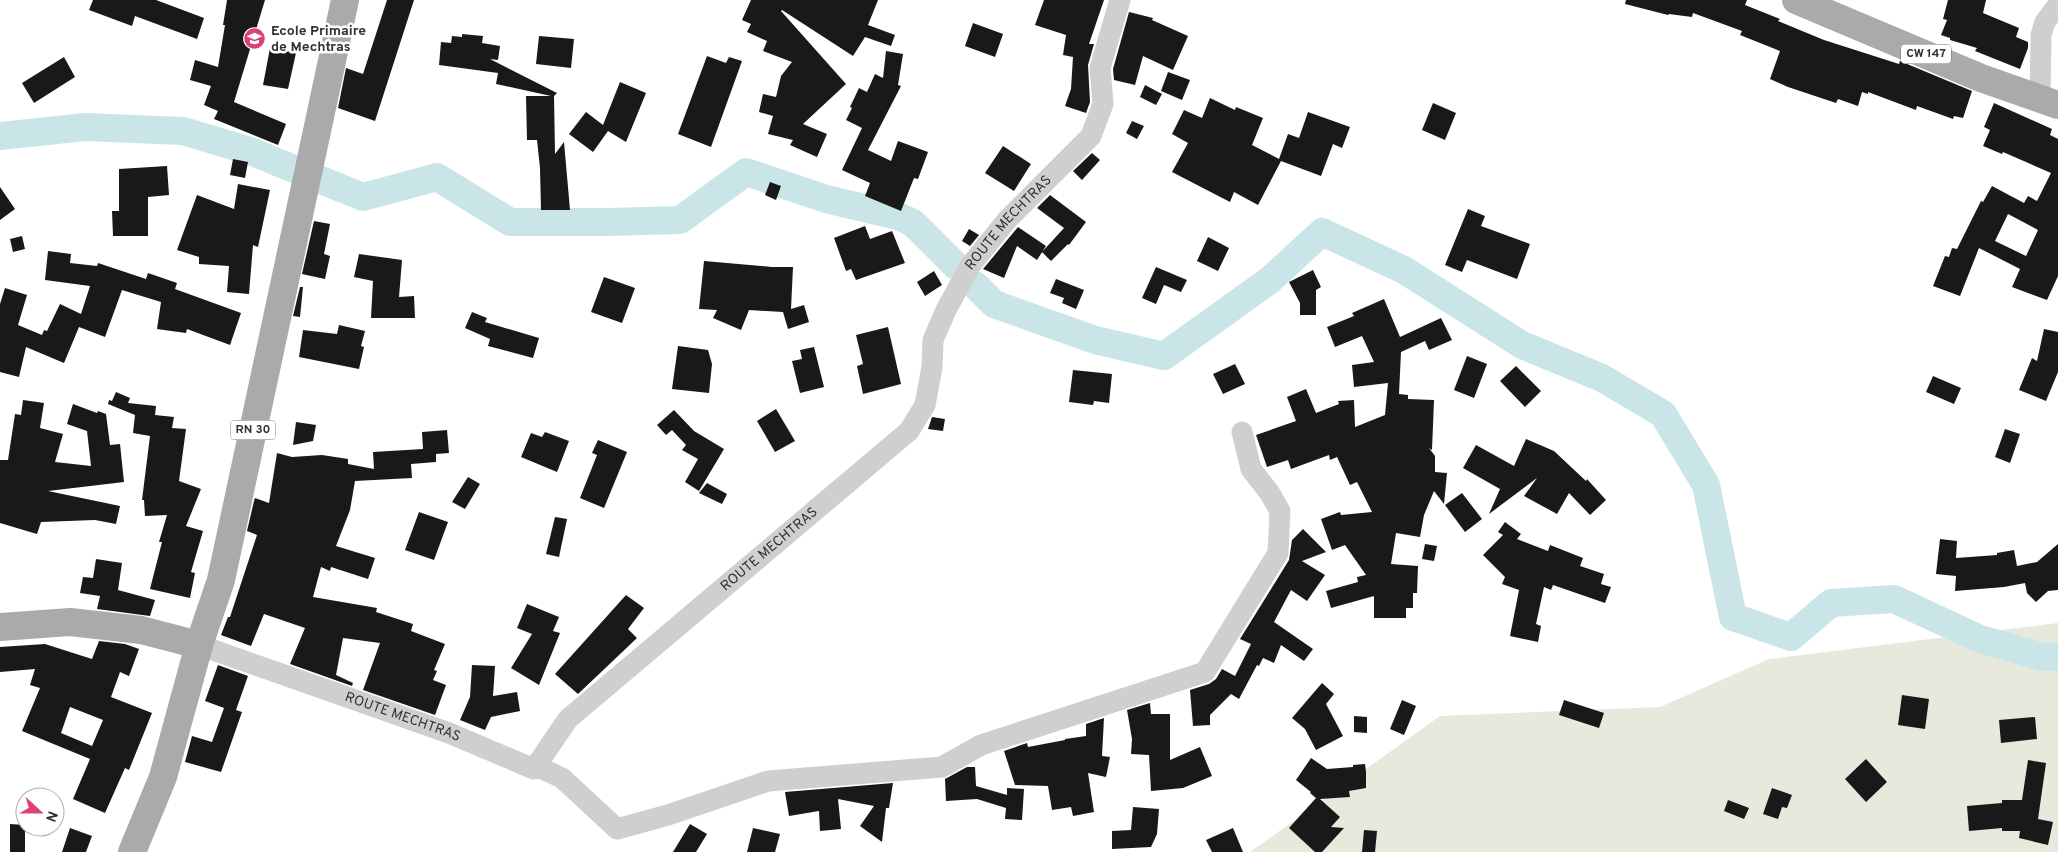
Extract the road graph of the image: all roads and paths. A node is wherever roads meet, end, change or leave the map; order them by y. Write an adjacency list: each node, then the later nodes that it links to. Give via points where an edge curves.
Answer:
1 (344, 0): 8 (main road, RN 30, via 221,580)
2 (1120, 0): 9 (street, ROUTE MECHTRAS, via 1100,68 1103,104 1091,136 1007,220 970,266 933,340 925,405 909,431 568,719)
3 (1796, 0): 5 (main road, CW 147, via 1981,78)
4 (2058, 5): 5 (street, via 2045,22 2041,35)
5 (2049, 101)
6 (1242, 432): 9 (street, via 1251,469 1280,511 1278,553 1205,672 981,745 942,766 768,781 617,829 562,778)
7 (0, 627): 8 (main road, via 70,622 141,630)
8 (199, 645): 9 (street, ROUTE MECHTRAS, via 449,733 534,769); 10 (main road, RN 30, via 163,777)
9 (536, 766)
10 (132, 852)

